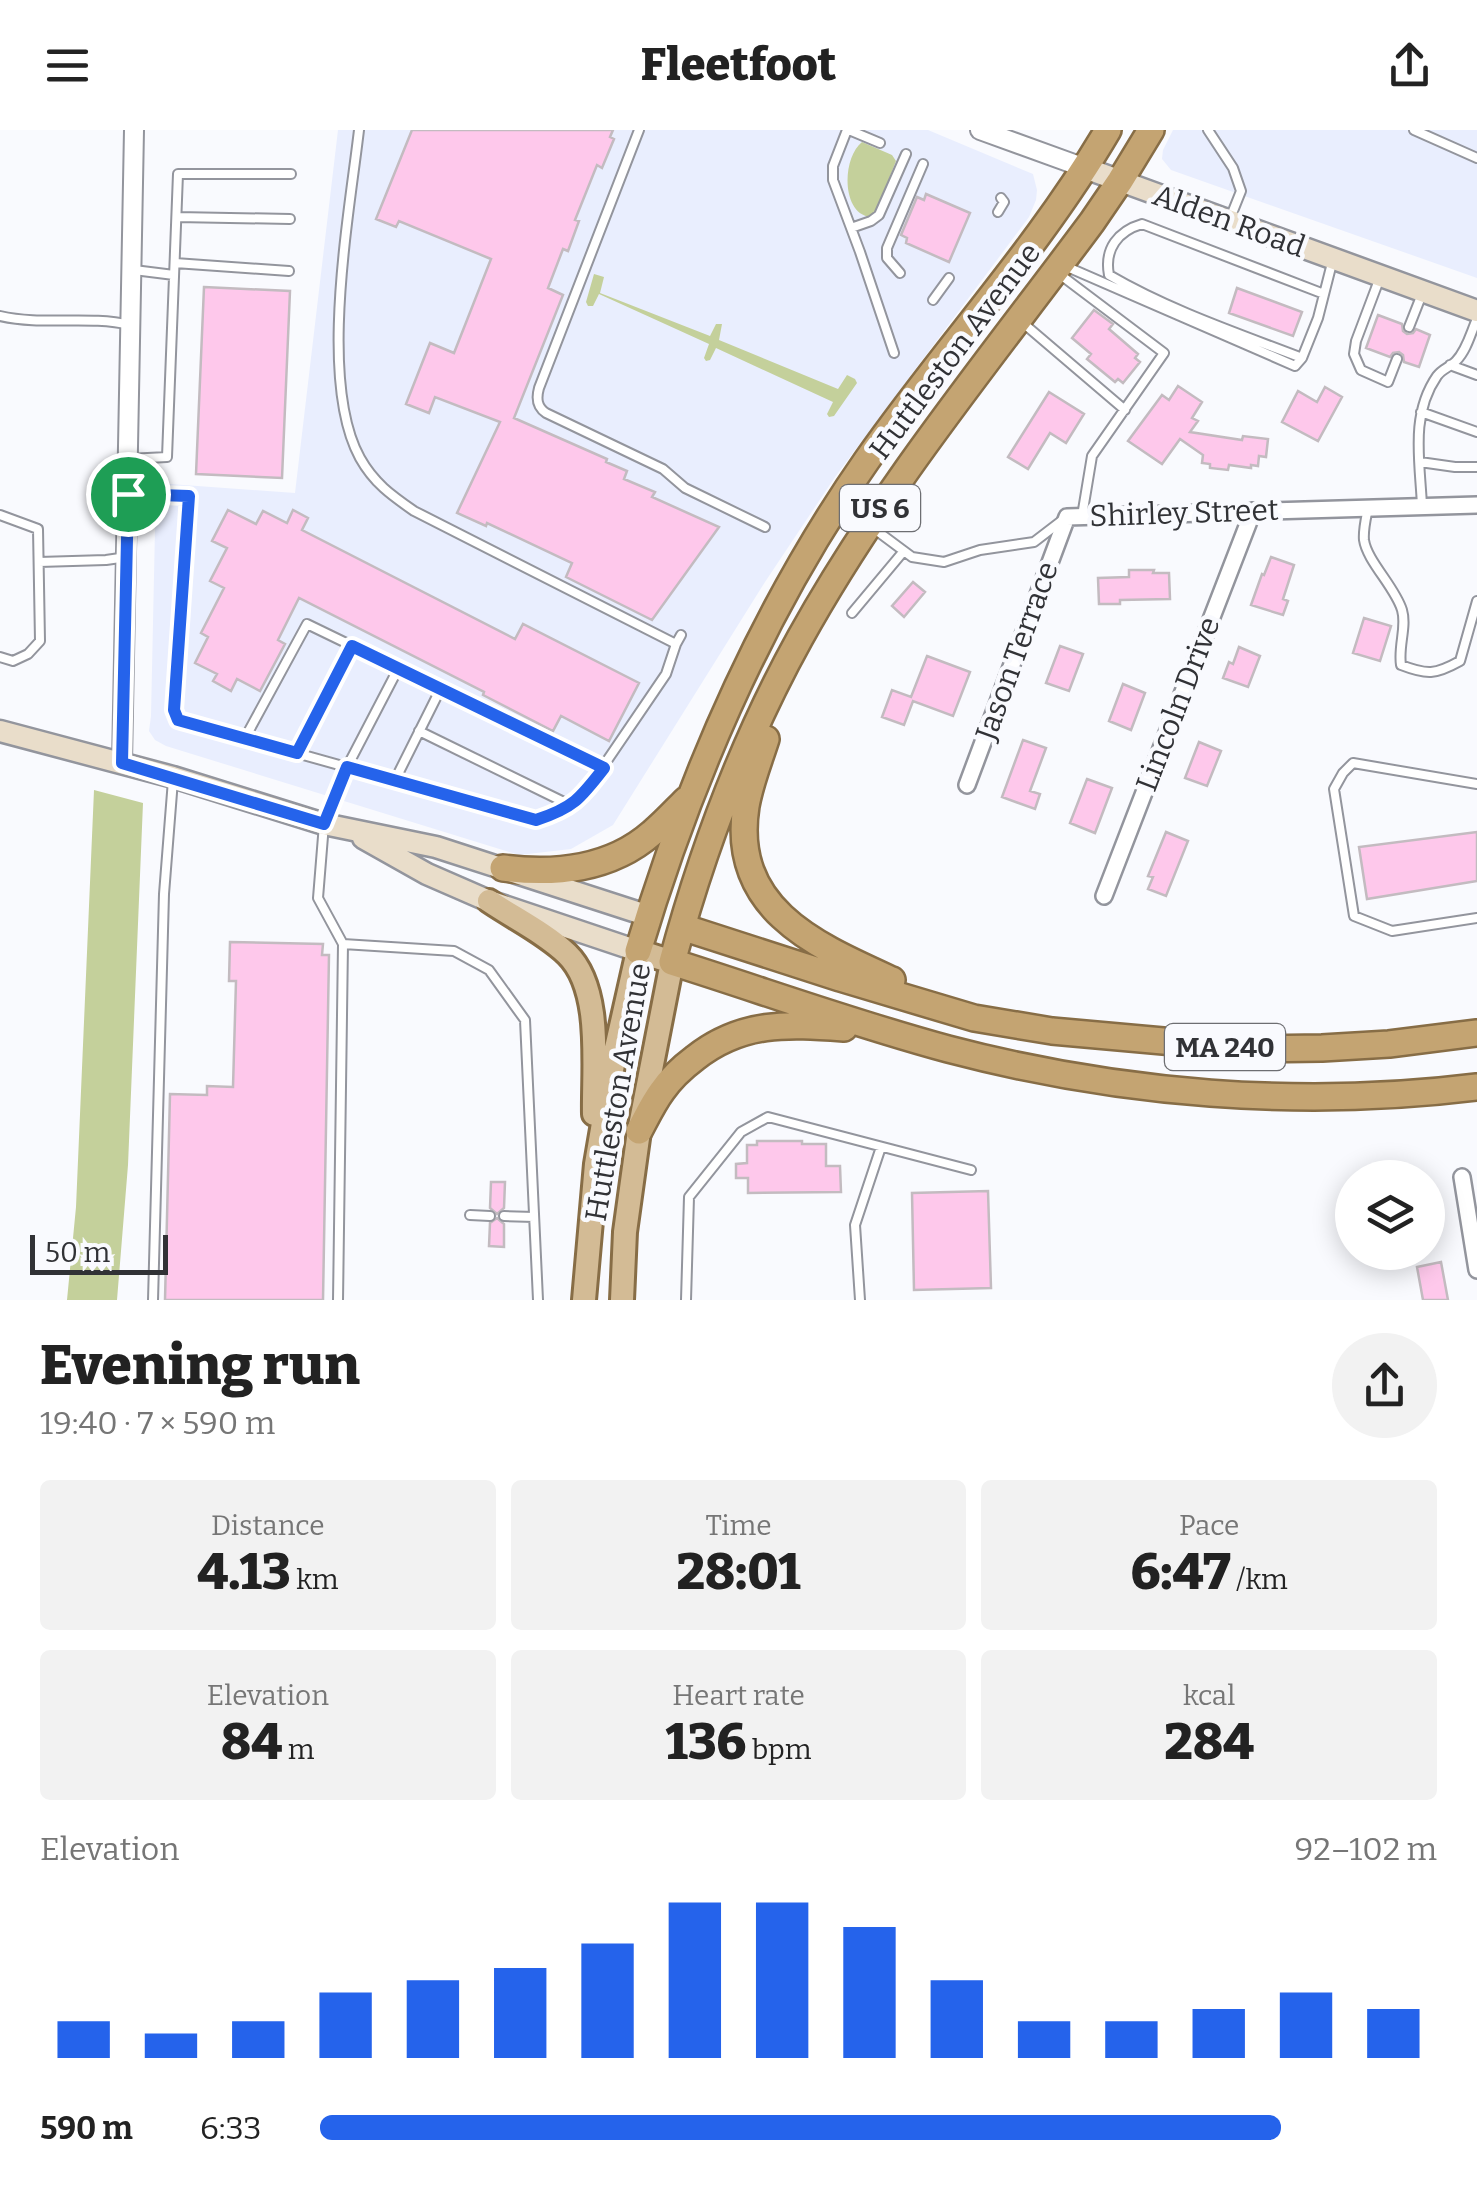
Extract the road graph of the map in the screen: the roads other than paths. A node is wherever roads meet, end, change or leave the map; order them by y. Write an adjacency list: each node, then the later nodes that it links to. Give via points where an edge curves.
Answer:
1 (134, 130): 26 (street)
2 (359, 130): 70 (lane, via 338,368 358,456 381,488 414,511)
3 (639, 130): 62 (lane, via 538,405)
4 (848, 130): 10 (lane); 22 (lane, via 832,172)
5 (980, 130): 14 (street, Alden Road)
6 (1108, 130): 14 (highway, Huttleston Avenue / US 6)
7 (1151, 130): 16 (highway, Huttleston Avenue / US 6)
8 (1208, 130): 21 (lane, via 1241,191)
9 (1414, 130): 12 (lane)
10 (880, 143)
11 (906, 154): 22 (lane, via 879,215)
12 (1477, 158)
13 (922, 164): 28 (lane, via 887,248)
14 (1085, 168): 16 (main road, Alden Road); 86 (highway, Huttleston Avenue / US 6, via 831,514 756,644)
15 (291, 174): 19 (lane, via 178,174)
16 (1120, 181): 21 (main road, Alden Road); 25 (highway, Huttleston Avenue / US 6)
17 (1001, 198): 18 (lane)
18 (998, 212)
19 (177, 217): 20 (lane); 24 (lane)
20 (290, 219)
21 (1229, 220): 23 (main road, Alden Road)
22 (852, 228): 43 (lane)
23 (1334, 258): 30 (main road, Alden Road); 35 (lane)
24 (175, 263): 27 (lane); 29 (lane)
25 (1058, 268): 40 (highway, Huttleston Avenue / US 6); 44 (lane, via 1294,366); 48 (lane, via 1164,353)
26 (131, 270): 29 (lane); 41 (street)
27 (289, 271)
28 (900, 272)
29 (174, 275): 51 (lane, via 168,458)
30 (1380, 276): 34 (main road, Alden Road); 45 (lane, via 1354,354 1360,370 1388,382)
31 (950, 278): 33 (lane)
32 (929, 285): 33 (lane)
33 (940, 290): 36 (lane)
34 (1423, 291): 37 (main road, Alden Road); 42 (lane)
35 (1324, 294): 44 (lane); 44 (lane, via 1142,224 1128,228 1110,250 1109,275)
36 (933, 300)
37 (1477, 311)
38 (0, 316): 41 (lane)
39 (1477, 318): 46 (lane)
40 (1019, 320): 48 (lane); 61 (highway, Huttleston Avenue / US 6)
41 (130, 324): 51 (street)
42 (1410, 327)
43 (894, 353)
44 (1302, 358)
45 (1397, 360)
46 (1450, 365): 47 (lane); 49 (lane, via 1439,372)
47 (1477, 375)
48 (1125, 410): 60 (lane, via 1092,456)
49 (1421, 412): 50 (lane); 52 (lane)
50 (1477, 432)
51 (128, 459): 54 (street)
52 (1420, 462): 53 (lane); 56 (lane)
53 (1477, 467)
54 (128, 494): 64 (street); 77 (lane, via 189,496 174,710 178,720)
55 (1477, 505): 56 (street, Shirley Street)
56 (1422, 506): 57 (street, Shirley Street)
57 (1368, 508): 58 (street, Shirley Street); 66 (lane, via 1364,540 1404,620 1400,664 1423,673 1460,661)
58 (1253, 511): 60 (street, Shirley Street); 91 (street, Lincoln Drive)
59 (0, 516): 65 (lane, via 38,530)
60 (1075, 516): 63 (lane, Shirley Street, via 1034,542 944,562); 85 (street, Jason Terrace)
61 (869, 524): 63 (lane); 69 (highway, Huttleston Avenue / US 6)
62 (765, 526)
63 (903, 552): 67 (lane)
64 (126, 557): 65 (lane); 79 (street)
65 (38, 562): 72 (lane, via 40,641 13,661)
66 (1477, 601)
67 (852, 612)
68 (682, 634): 70 (lane)
69 (797, 642): 95 (highway, Huttleston Avenue / US 6, via 728,791); 99 (highway, via 749,791 745,844 755,879 780,918 804,936)
70 (676, 644): 81 (lane, via 666,674)
71 (352, 646): 73 (lane); 77 (lane, via 307,624); 78 (lane)
72 (0, 657)
73 (398, 670): 74 (lane); 80 (lane)
74 (440, 690): 76 (lane); 81 (lane)
75 (0, 731): 79 (main road)
76 (419, 731): 83 (lane); 87 (lane)
77 (245, 738): 78 (lane)
78 (297, 753): 80 (lane)
79 (122, 763): 82 (main road)
80 (347, 767): 83 (lane); 88 (lane)
81 (604, 768): 87 (lane)
82 (173, 777): 88 (main road); 113 (lane)
83 (394, 780): 87 (lane, via 536,820)
84 (1477, 784): 94 (lane, via 1353,762 1334,789 1354,916 1392,931)
85 (967, 785)
86 (693, 793): 90 (highway, via 618,855 563,870); 93 (highway, Huttleston Avenue / US 6)
87 (570, 805)
88 (324, 824): 89 (main road); 96 (lane, via 318,898)
89 (350, 830): 90 (main road); 92 (main road)
90 (503, 868): 93 (main road)
91 (1104, 896)
92 (488, 902): 97 (main road); 105 (main road, via 566,953 584,977 592,1007)
93 (648, 916): 95 (main road, MA 240); 97 (highway, Huttleston Avenue / US 6)
94 (1477, 918)
95 (682, 928): 98 (highway, Huttleston Avenue / US 6); 99 (highway, MA 240)
96 (343, 944): 111 (lane, via 454,951 489,970 526,1020); 114 (lane)
97 (638, 951): 98 (main road, MA 240); 105 (main road, Huttleston Avenue / US 6)
98 (672, 962): 100 (highway, MA 240); 103 (main road, Huttleston Avenue / US 6)
99 (974, 1018): 101 (highway, MA 240, via 1252,1049)
100 (884, 1030): 102 (highway, MA 240, via 1017,1065 1186,1090 1319,1098); 103 (highway, via 764,1026 723,1040 677,1074)
101 (1477, 1033)
102 (1477, 1087)
103 (638, 1131): 117 (main road, Huttleston Avenue / US 6)
104 (881, 1147): 106 (lane); 118 (lane, via 768,1117 741,1132 689,1197); 119 (lane, via 854,1225)
105 (596, 1164): 116 (main road, Huttleston Avenue / US 6)
106 (971, 1170)
107 (1462, 1176): 112 (street)
108 (470, 1215): 109 (lane)
109 (490, 1216)
110 (504, 1216): 111 (lane)
111 (534, 1217): 115 (lane)
112 (1477, 1270)
113 (153, 1300)
114 (338, 1300)
115 (538, 1300)
116 (584, 1300)
117 (622, 1300)
118 (686, 1300)
119 (860, 1300)

